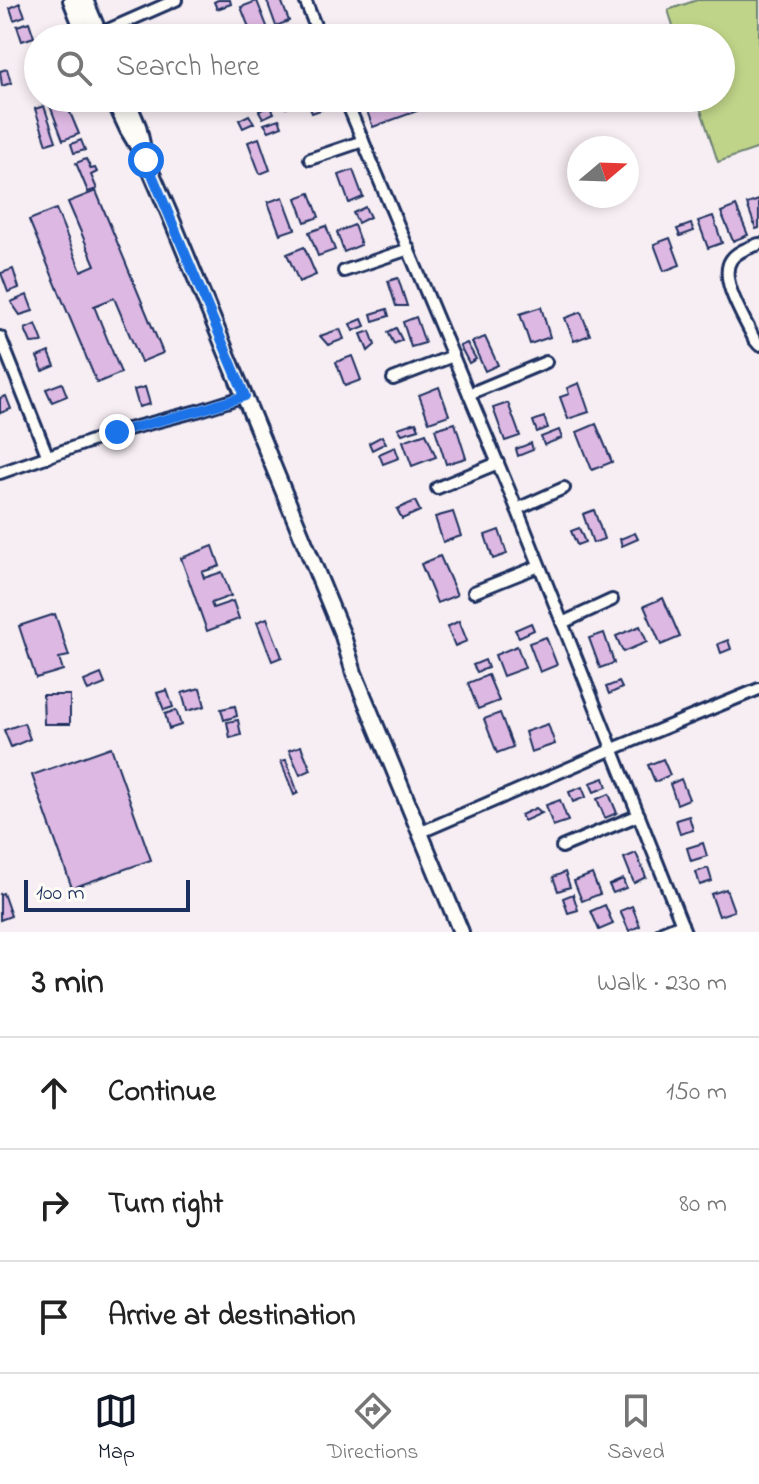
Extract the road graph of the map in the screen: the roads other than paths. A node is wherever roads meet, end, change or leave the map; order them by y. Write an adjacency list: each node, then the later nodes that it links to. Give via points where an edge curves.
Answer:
1 (71, 0): 5 (main road)
2 (85, 0): 6 (main road)
3 (176, 0): 7 (street)
4 (305, 0): 8 (street)
5 (86, 24)
6 (91, 24)
7 (123, 24)
8 (312, 24)
9 (120, 112): 14 (main road)
10 (132, 112): 14 (main road)
11 (351, 112): 12 (street)
12 (363, 141): 13 (street); 16 (street)
13 (310, 159)
14 (146, 160): 24 (main road)
15 (759, 244): 19 (street, via 733,257 727,277)
16 (409, 249): 17 (street); 20 (street)
17 (344, 271)
18 (0, 337): 25 (street)
19 (759, 345)
20 (453, 356): 22 (street); 23 (street)
21 (546, 362): 23 (street)
22 (393, 379)
23 (469, 394): 26 (street)
24 (245, 396): 25 (street); 38 (main road, via 354,673)
25 (48, 457): 27 (street)
26 (498, 463): 28 (street); 30 (street)
27 (0, 473)
28 (437, 488)
29 (564, 488): 30 (street)
30 (517, 509): 31 (street)
31 (539, 566): 32 (street); 34 (street)
32 (474, 592)
33 (612, 600): 34 (street)
34 (562, 623): 36 (street)
35 (759, 689): 36 (street)
36 (613, 749): 37 (street); 38 (street)
37 (639, 815): 39 (street); 40 (street)
38 (424, 831): 41 (main road); 42 (main road)
39 (562, 847)
40 (684, 928): 43 (street)
41 (461, 932)
42 (471, 932)
43 (662, 932)

